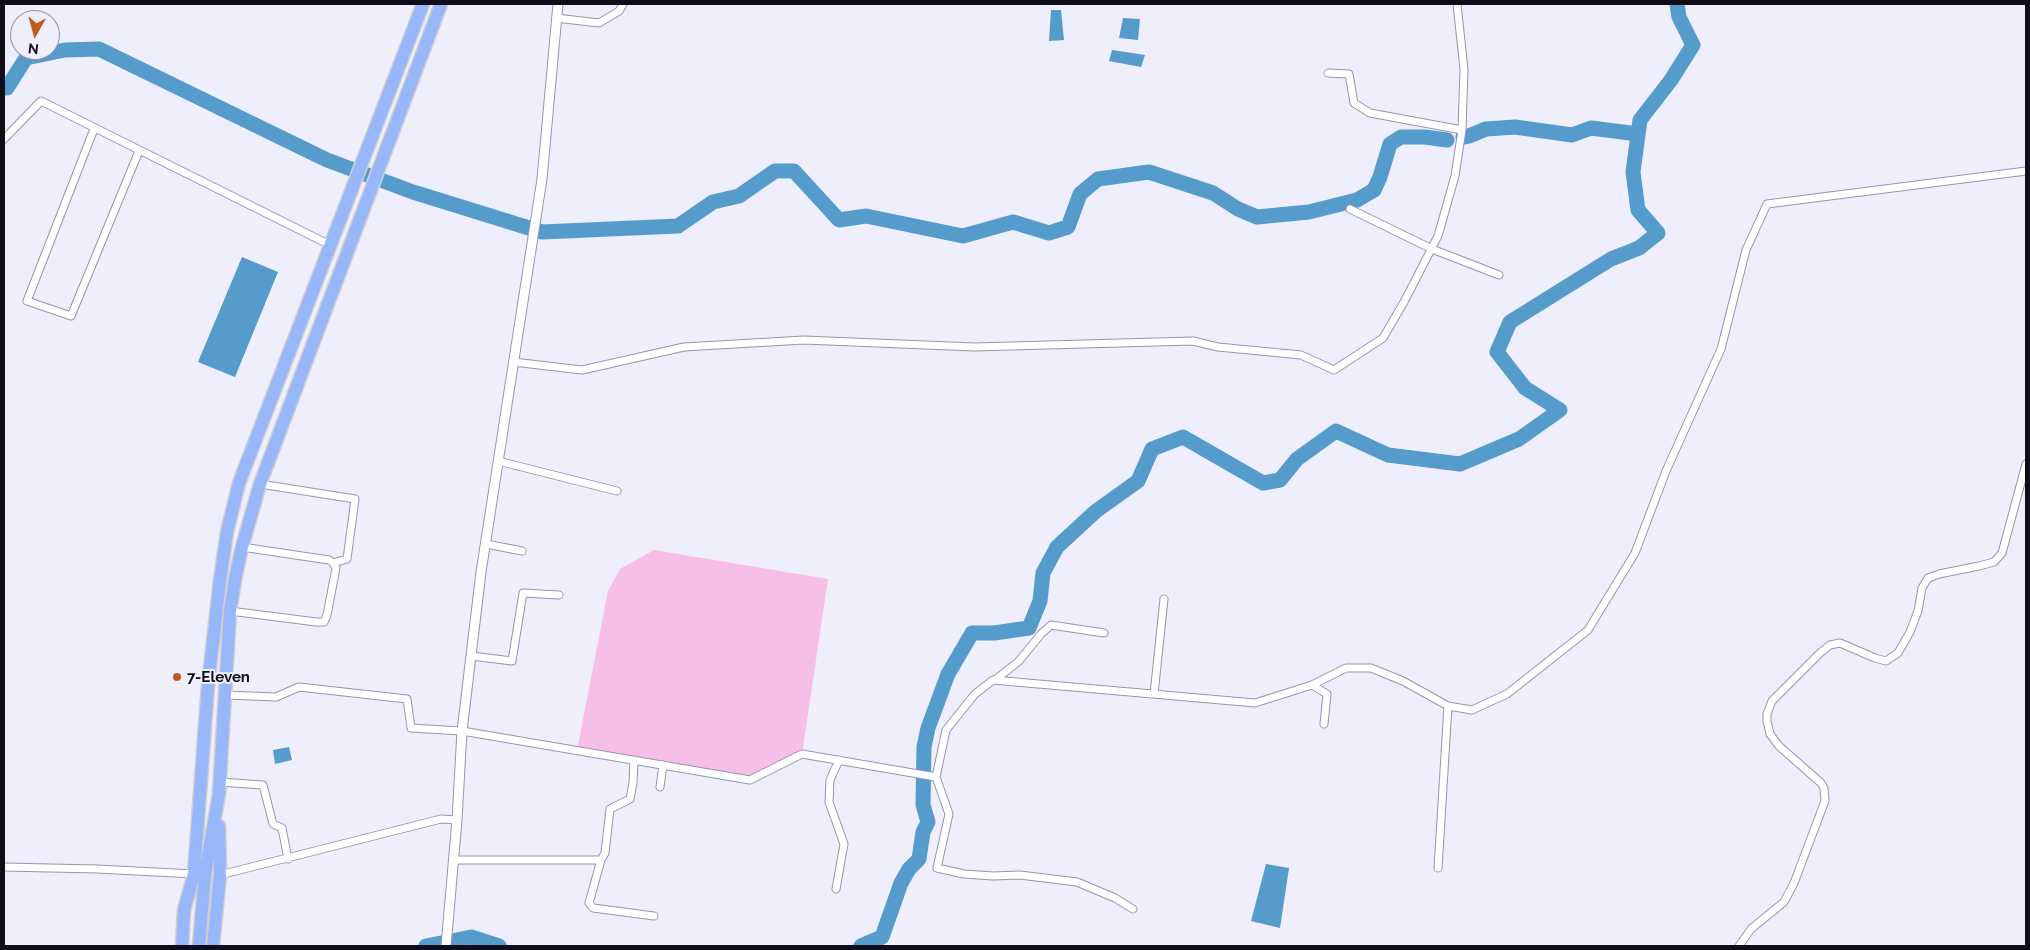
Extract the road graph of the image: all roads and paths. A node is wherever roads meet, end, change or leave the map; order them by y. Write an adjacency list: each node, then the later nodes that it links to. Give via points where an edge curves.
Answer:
1 (423, 4): 14 (highway)
2 (441, 4): 20 (highway)
3 (558, 4): 6 (street)
4 (623, 4): 6 (street, via 619,11 599,23)
5 (1457, 4): 9 (street, via 1464,69)
6 (556, 18): 17 (street, via 542,179)
7 (1328, 73): 9 (street, via 1349,74 1354,103 1370,113)
8 (94, 128): 10 (street, via 41,101); 11 (street); 11 (street, via 27,301 71,316)
9 (1462, 130): 15 (street, via 1455,176)
10 (4, 139)
11 (139, 151): 14 (street)
12 (2026, 172): 35 (street, via 1767,204 1746,250 1721,350 1666,471 1635,553 1588,630 1507,694 1472,710)
13 (1350, 209): 15 (street)
14 (330, 245): 50 (highway, via 239,483 227,532 208,685)
15 (1432, 249): 16 (street); 17 (street, via 1383,338 1334,370 1300,355 1218,347 1193,341 974,347 804,340 684,347 582,370)
16 (1499, 275)
17 (513, 362): 18 (street)
18 (498, 461): 21 (street); 22 (street)
19 (2026, 464): 62 (street, via 2002,553 1994,562 1928,578 1922,588 1910,632 1898,653 1886,661 1840,643 1830,645 1772,701 1766,722 1770,734 1821,783 1825,801 1784,902 1751,929)
20 (260, 484): 23 (highway); 25 (street, via 355,499 347,559)
21 (616, 491)
22 (486, 544): 24 (street); 30 (street)
23 (242, 547): 25 (street); 28 (highway)
24 (522, 551)
25 (333, 563): 28 (street, via 336,568 324,622)
26 (559, 595): 30 (street, via 523,593 512,661)
27 (1164, 599): 33 (street)
28 (230, 611): 34 (highway)
29 (1104, 633): 31 (street, via 1050,624 1019,661)
30 (471, 656): 37 (street)
31 (995, 680): 33 (street); 41 (street, via 975,694 946,730)
32 (1312, 685): 33 (street, via 1255,703); 35 (street, via 1346,668 1371,668 1403,681); 36 (street, via 1327,694)
33 (1154, 694)
34 (224, 695): 37 (street, via 276,698 300,687 407,699 411,728); 42 (highway)
35 (1448, 706): 49 (street)
36 (1324, 724)
37 (462, 731): 38 (street); 44 (street)
38 (634, 760): 40 (street); 47 (street, via 630,799 610,809 605,853)
39 (840, 760): 40 (street, via 802,754 750,780); 41 (street); 52 (street, via 830,780 829,802 844,844)
40 (663, 765): 43 (street)
41 (936, 777): 53 (street, via 949,814 937,868 964,874 1020,875 1077,882)
42 (220, 788): 45 (street, via 263,785 273,824 282,828); 51 (highway); 58 (highway, via 205,874); 59 (highway)
43 (660, 788)
44 (457, 820): 45 (street, via 441,819); 46 (street)
45 (288, 859): 51 (street)
46 (454, 860): 47 (street); 61 (street)
47 (601, 860): 55 (street, via 589,902 593,908)
48 (4, 867): 50 (street)
49 (1438, 868)
50 (194, 874): 54 (highway)
51 (220, 875): 60 (highway)
52 (836, 889)
53 (1133, 909)
54 (184, 913): 56 (highway, via 178,923); 57 (highway)
55 (654, 916)
56 (174, 946)
57 (180, 946)
58 (198, 946)
59 (206, 946)
60 (213, 946)
61 (446, 946)
62 (1739, 946)

